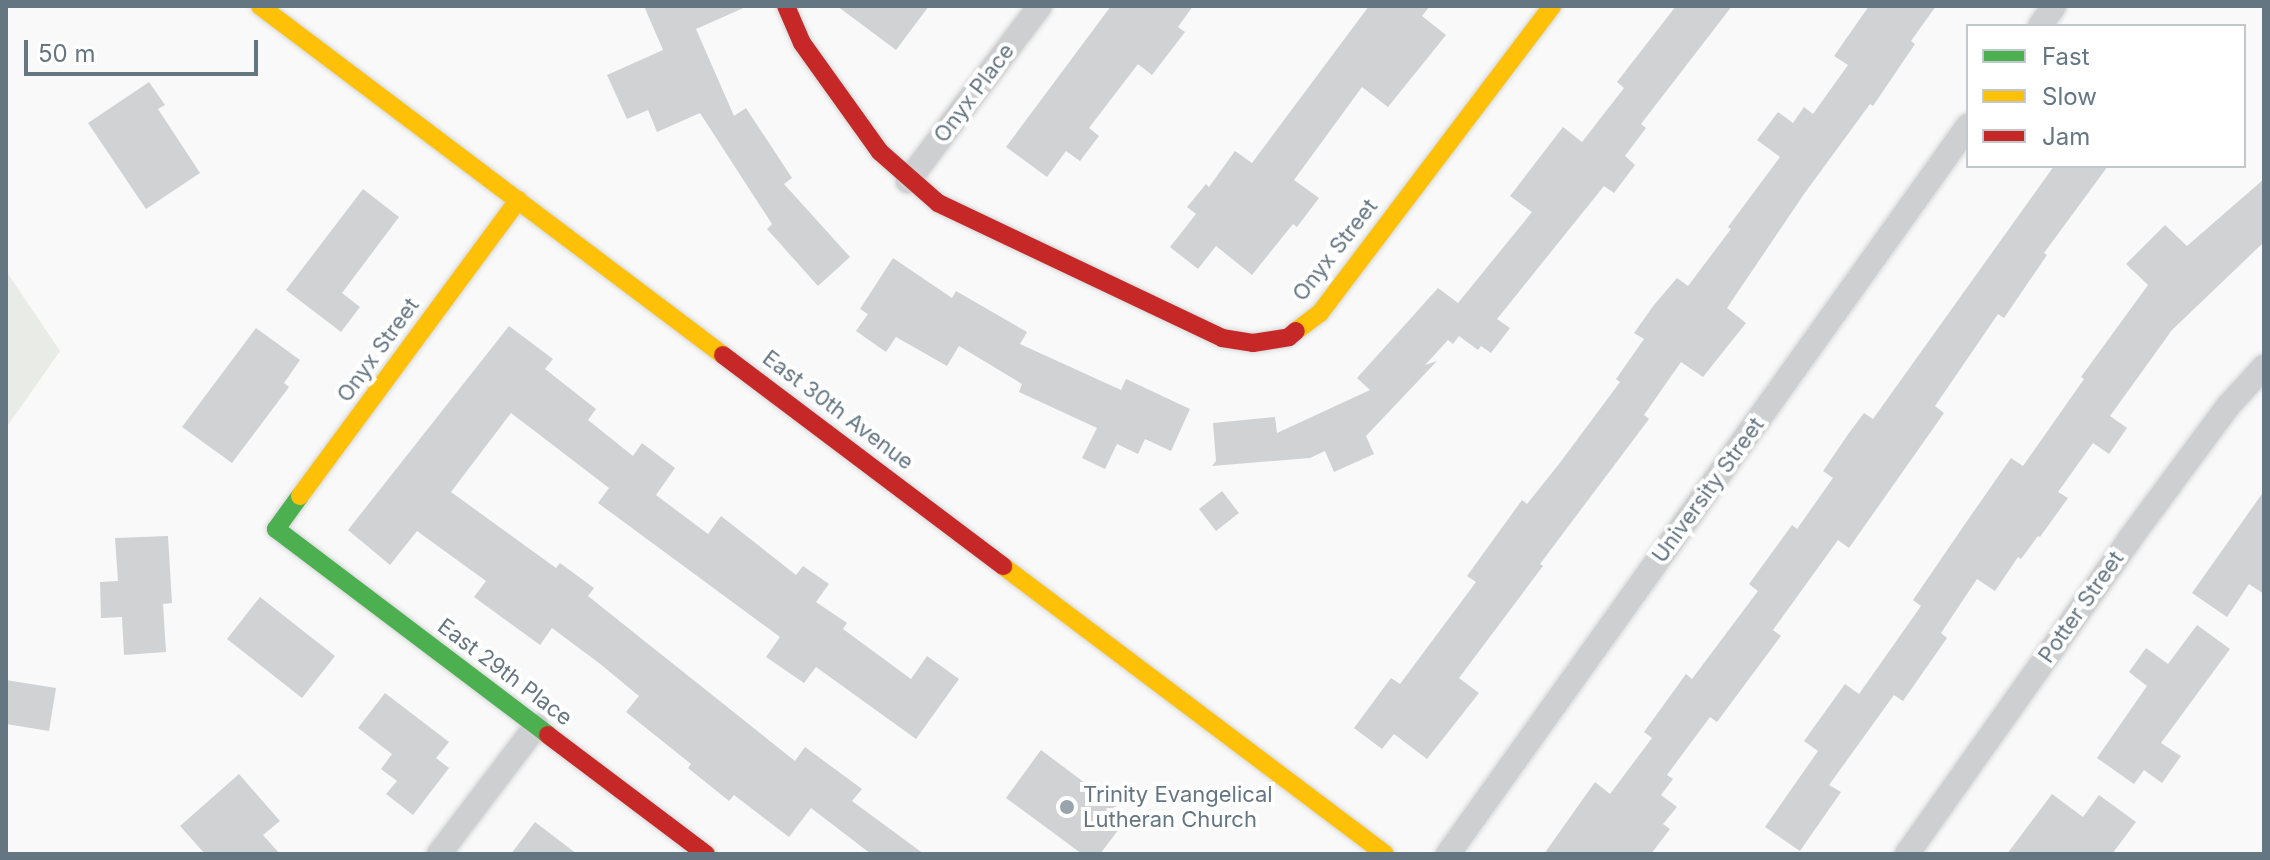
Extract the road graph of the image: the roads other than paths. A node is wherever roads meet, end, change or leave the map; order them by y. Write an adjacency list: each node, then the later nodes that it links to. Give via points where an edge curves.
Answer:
1 (260, 6): 9 (street, East 30th Avenue)
2 (786, 6): 8 (street, Onyx Street, via 802,43 880,152)
3 (1040, 6): 8 (street, Onyx Place)
4 (1552, 6): 8 (street, Onyx Street, via 1320,313 1289,337 1253,343 1222,338 975,223)
5 (2054, 6): 6 (street)
6 (2041, 24)
7 (1966, 129): 16 (street, University Street)
8 (908, 181)
9 (518, 200): 11 (street, Onyx Street); 15 (street, East 30th Avenue)
10 (2264, 367): 17 (street, Potter Street, via 2229,405 2129,540)
11 (276, 529): 12 (street, East 29th Place)
12 (536, 726): 13 (street); 14 (street, East 29th Place)
13 (439, 854)
14 (706, 854)
15 (1385, 854)
16 (1448, 854)
17 (1907, 854)

